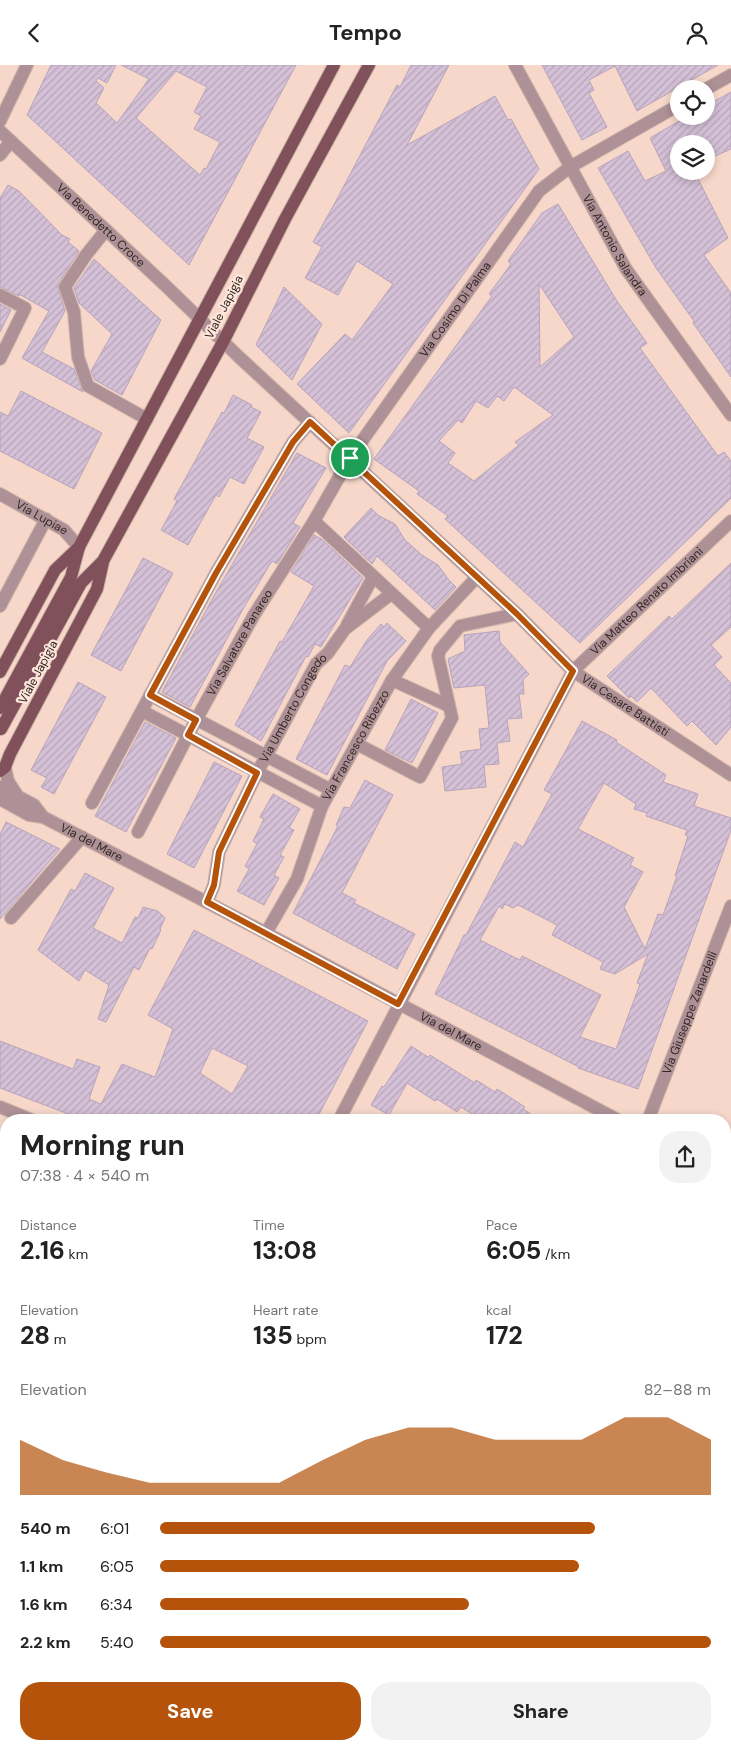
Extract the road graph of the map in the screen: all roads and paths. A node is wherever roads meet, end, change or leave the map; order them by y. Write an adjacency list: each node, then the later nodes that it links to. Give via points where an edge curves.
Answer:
1 (27, 65): 8 (street)
2 (334, 65): 15 (main road, Viale Japigia)
3 (369, 65): 16 (main road, Viale Japigia, via 285,219)
4 (515, 65): 12 (street, Via Antonio Salandra)
5 (731, 75): 6 (street)
6 (715, 84)
7 (670, 110): 12 (street, Via Cosimo Di Palma)
8 (0, 121)
9 (0, 131): 10 (street, Via Benedetto Croce)
10 (11, 141): 11 (street); 13 (street, Via Benedetto Croce)
11 (0, 155)
12 (570, 167): 18 (street, Via Antonio Salandra, via 626,269); 21 (street, Via Cosimo Di Palma, via 540,191)
13 (106, 230): 15 (street, Via Benedetto Croce); 19 (street, via 65,287 74,313 78,357 88,386)
14 (0, 295): 17 (street, via 25,308)
15 (200, 319): 16 (street, Via Cesare Battisti); 19 (main road, Viale Japigia)
16 (223, 342): 20 (street, Via Cesare Battisti); 27 (main road, Viale Japigia)
17 (0, 359)
18 (731, 415)
19 (146, 419): 26 (main road, Viale Japigia)
20 (310, 422): 21 (street, Via Cesare Battisti); 38 (street, via 293,442 216,573)
21 (350, 458): 24 (street, Via Salvatore Panareo); 29 (street, Via Cesare Battisti)
22 (0, 493): 23 (street, Via Lupiae)
23 (46, 519): 26 (street, Via Lupiae, via 64,530); 31 (street)
24 (314, 521): 28 (street); 42 (street, Via Salvatore Panareo, via 254,615)
25 (731, 521): 35 (street, Via Matteo Renato Imbriani)
26 (79, 547): 36 (main road, Viale Japigia, via 55,570); 40 (main road, Viale Japigia, via 71,577)
27 (103, 561): 43 (main road, Viale Japigia, via 81,583); 47 (main road, Viale Japigia, via 97,589)
28 (373, 577): 30 (street); 34 (street)
29 (477, 577): 32 (street, Via Cesare Battisti); 33 (street, Via Francesco Ribezzo)
30 (391, 594): 33 (street); 34 (street, Via Umberto Congedo)
31 (0, 606)
32 (517, 614): 35 (street, Via Cesare Battisti); 39 (street, via 460,626 440,650 438,656)
33 (429, 628): 37 (street, Via Francesco Ribezzo)
34 (345, 629): 46 (street, Via Umberto Congedo, via 316,664)
35 (573, 671): 49 (street, Via Cesare Battisti); 61 (street, Via Matteo Renato Imbriani)
36 (0, 672)
37 (392, 679): 39 (street); 45 (street, Via Francesco Ribezzo)
38 (150, 695): 41 (street); 42 (street)
39 (449, 707): 45 (street, via 452,718 420,777)
40 (0, 708)
41 (142, 711): 44 (street); 53 (street)
42 (196, 720): 44 (street, Via Salvatore Panareo); 46 (street)
43 (1, 729)
44 (188, 735): 48 (street); 55 (street, Via Salvatore Panareo)
45 (357, 744): 51 (street, Via Francesco Ribezzo)
46 (266, 756): 48 (street, Via Umberto Congedo); 51 (street)
47 (3, 769): 52 (street, via 8,781)
48 (257, 773): 54 (street); 57 (street, Via Umberto Congedo, via 219,852 214,885)
49 (731, 775)
50 (0, 787): 52 (street, Via del Mare)
51 (331, 790): 54 (street, Via Francesco Ribezzo)
52 (7, 802): 56 (street, Via del Mare)
53 (92, 803)
54 (322, 807): 60 (street, Via Francesco Ribezzo, via 297,879)
55 (138, 832)
56 (82, 837): 57 (street, Via del Mare); 59 (street)
57 (207, 902): 60 (street, Via del Mare)
58 (731, 906): 66 (street, Via Giuseppe Zanardelli)
59 (11, 918)
60 (266, 933): 61 (street, Via del Mare)
61 (398, 1004): 64 (street, Via Matteo Renato Imbriani); 65 (street, Via del Mare)
62 (0, 1107): 63 (street)
63 (17, 1114)
64 (342, 1114)
65 (607, 1114)
66 (650, 1114)

